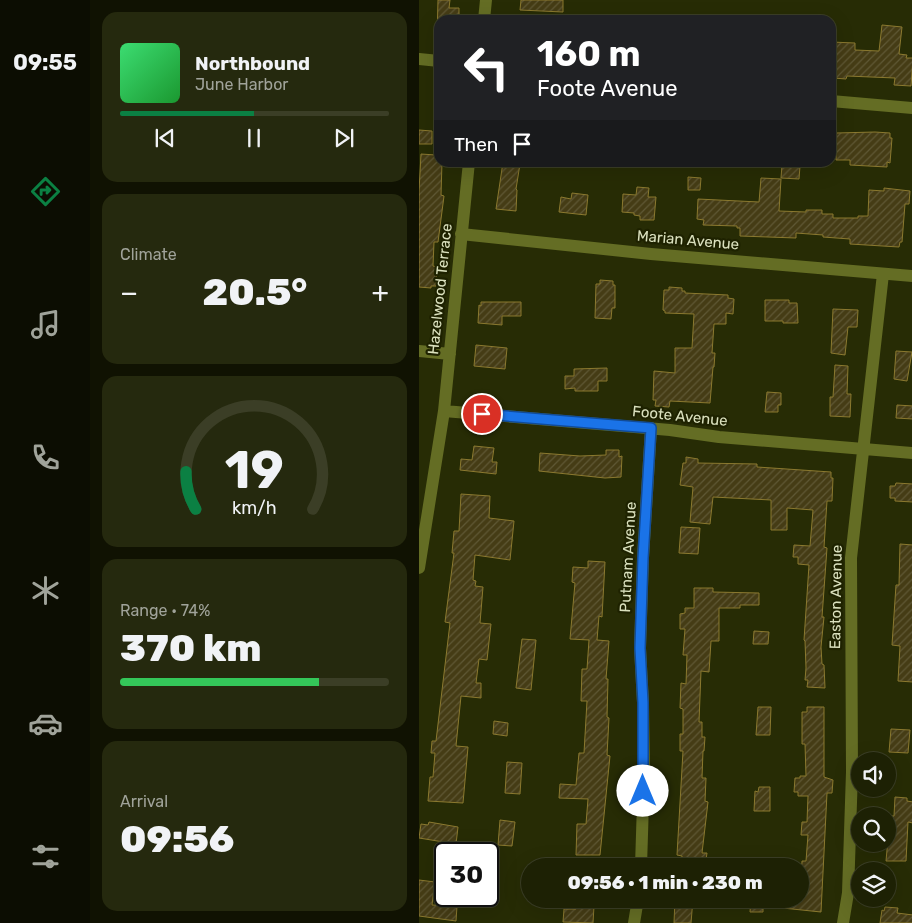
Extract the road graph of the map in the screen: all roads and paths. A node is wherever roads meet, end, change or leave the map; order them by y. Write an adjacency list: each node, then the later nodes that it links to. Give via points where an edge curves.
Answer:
1 (485, 0): 2 (street)
2 (484, 15)
3 (419, 59): 4 (street)
4 (434, 60)
5 (836, 101): 6 (street)
6 (912, 108)
7 (468, 167): 8 (street, Hazelwood Terrace)
8 (461, 234): 9 (street, Marian Avenue); 12 (street, Hazelwood Terrace)
9 (883, 274): 10 (street, Marian Avenue); 15 (street, Easton Avenue)
10 (912, 276)
11 (419, 351): 12 (street)
12 (450, 354): 13 (street, Hazelwood Terrace)
13 (445, 410): 14 (street, Foote Avenue); 17 (street, Hazelwood Terrace)
14 (651, 428): 15 (street, Foote Avenue); 18 (street, Putnam Avenue, via 640,648 644,771)
15 (863, 449): 16 (street, Foote Avenue); 21 (street, Easton Avenue, via 851,558 852,772)
16 (912, 453)
17 (419, 568)
18 (641, 858)
19 (637, 908): 20 (street)
20 (635, 923)
21 (843, 923)

